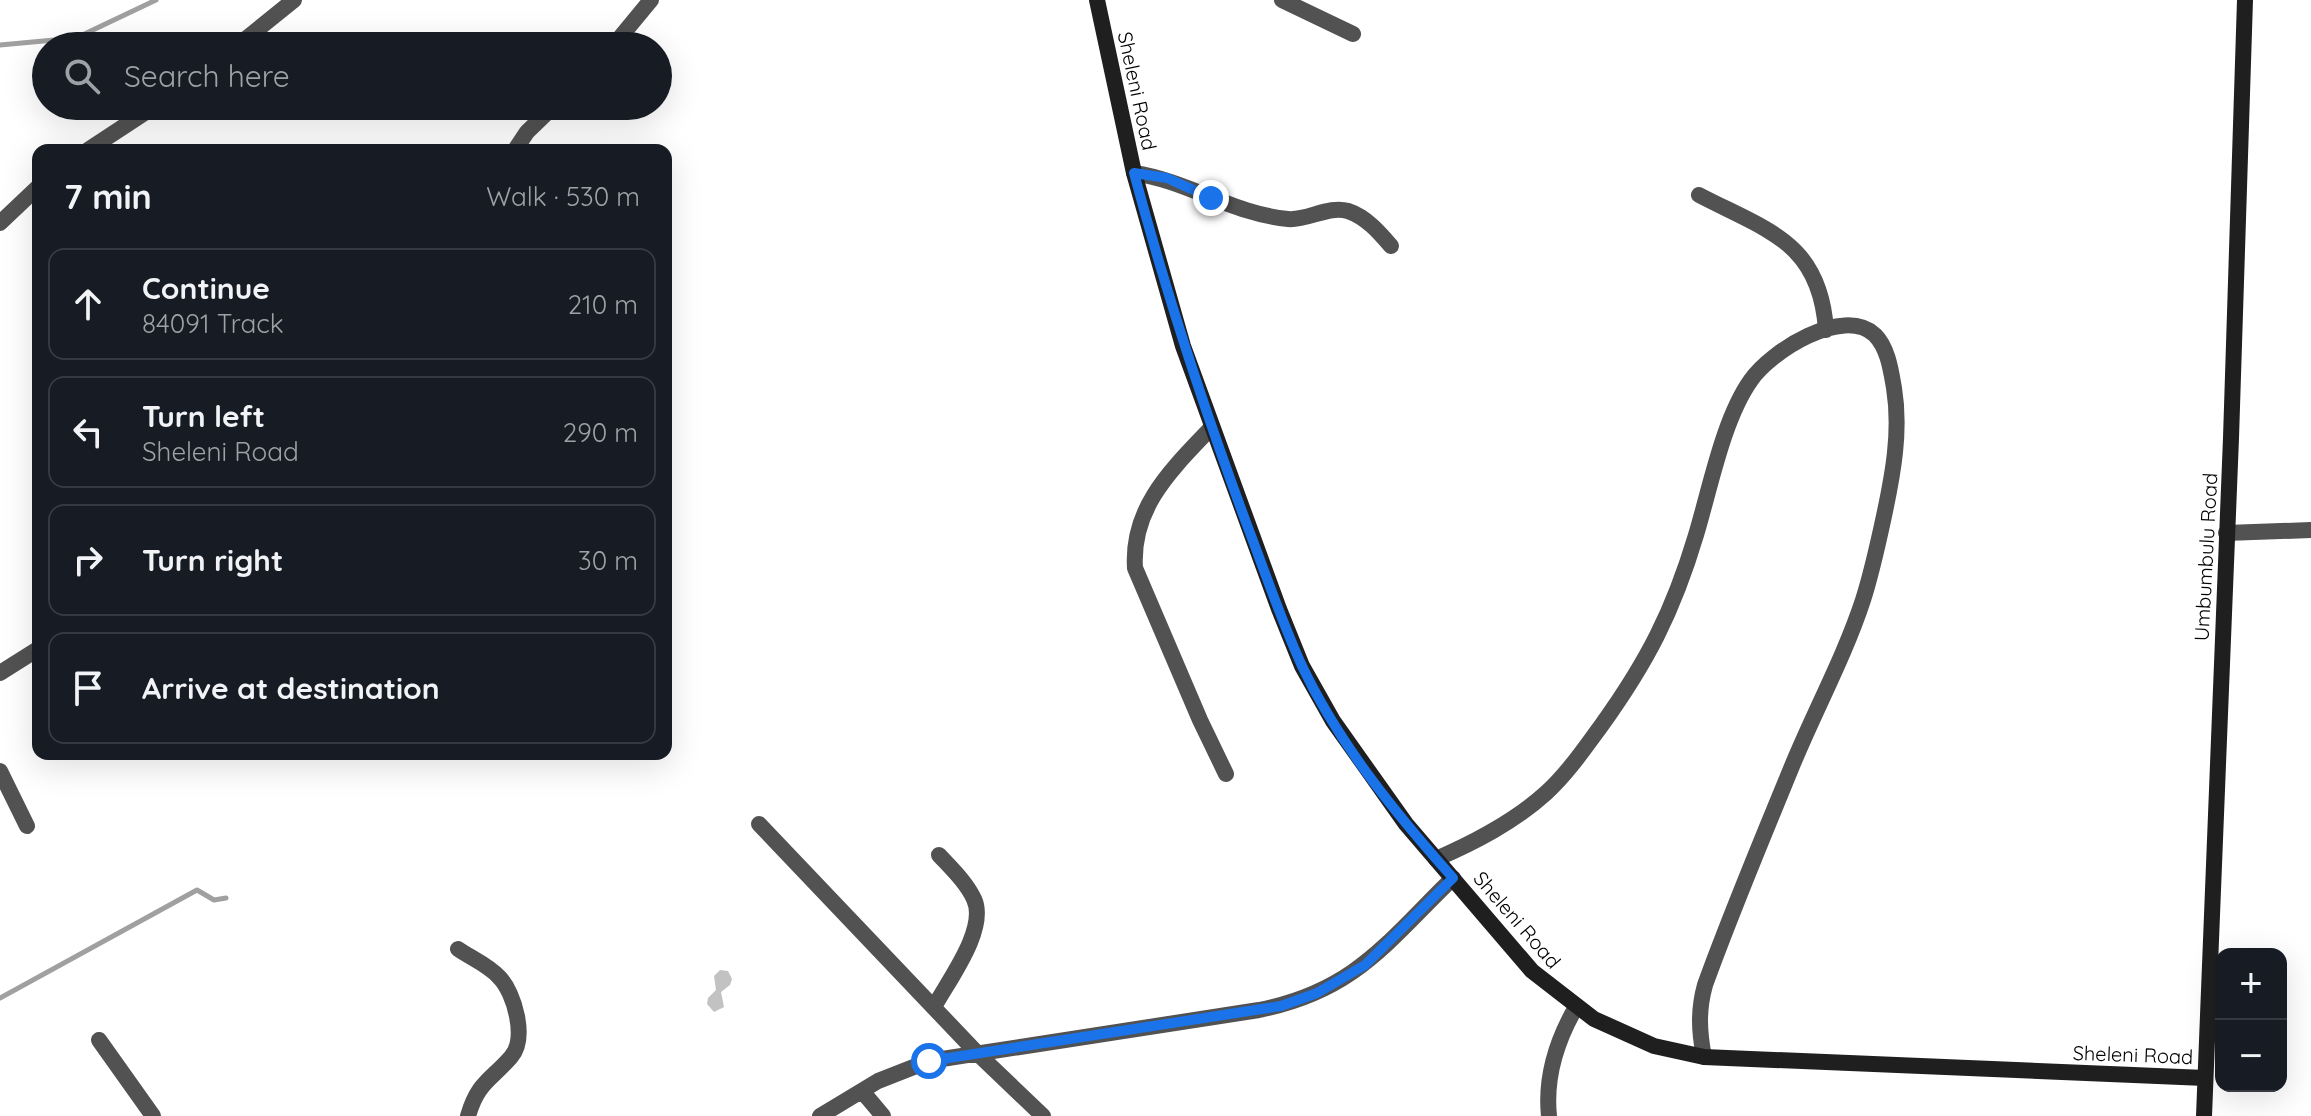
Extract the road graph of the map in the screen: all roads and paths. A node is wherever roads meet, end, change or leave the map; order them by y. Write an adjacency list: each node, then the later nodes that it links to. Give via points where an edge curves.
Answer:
1 (294, 0): 6 (street)
2 (651, 0): 7 (street)
3 (1097, 0): 13 (street, Sheleni Road)
4 (1282, 0): 8 (street)
5 (2245, 0): 21 (street, Umbumbulu Road)
6 (254, 32)
7 (625, 32)
8 (1353, 34)
9 (134, 120): 11 (street)
10 (539, 120): 12 (street)
11 (97, 144)
12 (519, 144)
13 (1134, 173): 17 (street, via 1167,178 1239,208 1281,218 1341,209 1363,219); 19 (street, Sheleni Road)
14 (32, 193): 16 (street)
15 (1699, 195): 18 (street, via 1799,252 1824,302)
16 (0, 223)
17 (1391, 246)
18 (1826, 330): 29 (street, via 1766,362 1741,396 1672,609 1650,652 1582,753 1515,818); 36 (street, via 1854,326 1869,331 1884,349 1897,416 1892,475 1862,601 1705,985 1699,1006)
19 (1211, 428): 25 (street, via 1156,492 1137,529 1134,551 1135,568); 29 (street, Sheleni Road, via 1302,666 1347,744)
20 (2311, 530): 21 (street)
21 (2226, 533): 37 (street, Umbumbulu Road)
22 (32, 653): 23 (street)
23 (0, 673)
24 (0, 771): 27 (street)
25 (1226, 774)
26 (759, 824): 32 (street)
27 (27, 826)
28 (939, 855): 32 (street, via 974,900 977,921)
29 (1436, 859): 30 (street, Sheleni Road)
30 (1453, 878): 33 (street, Sheleni Road, via 1532,971); 35 (street, via 1365,965 1317,993 1259,1010)
31 (458, 949): 40 (street, via 501,979 520,1034 511,1057 479,1089)
32 (934, 1007): 35 (street)
33 (1576, 1007): 36 (street, Sheleni Road, via 1654,1046); 44 (street, via 1558,1047 1547,1098)
34 (99, 1040): 39 (street)
35 (977, 1053): 38 (street, via 929,1061); 43 (street)
36 (1704, 1057): 37 (street, Sheleni Road)
37 (2205, 1078): 45 (street, Umbumbulu Road)
38 (862, 1091): 41 (street); 42 (street)
39 (153, 1116)
40 (468, 1116)
41 (820, 1116)
42 (883, 1116)
43 (1043, 1116)
44 (1549, 1116)
45 (2204, 1116)

